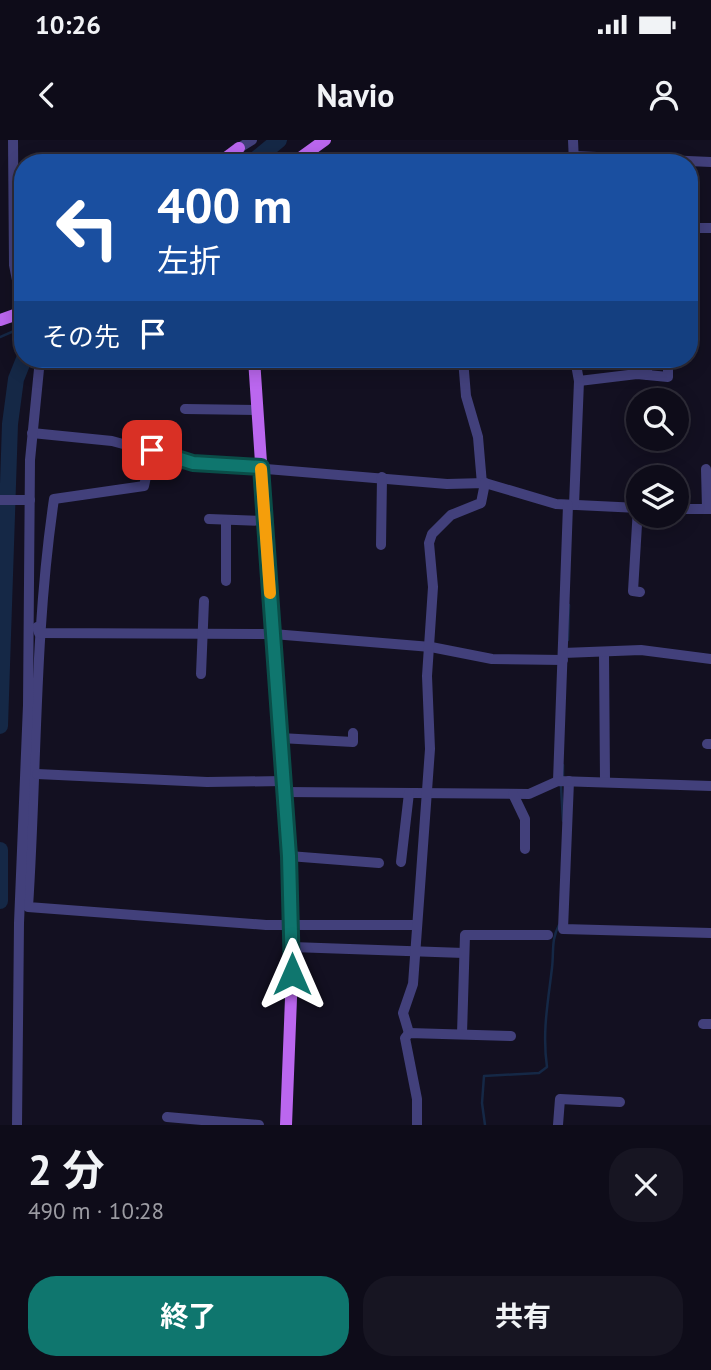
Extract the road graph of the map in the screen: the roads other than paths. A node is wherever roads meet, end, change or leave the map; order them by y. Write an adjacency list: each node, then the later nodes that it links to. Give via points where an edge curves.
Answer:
1 (13, 140): 6 (street)
2 (252, 140): 4 (street)
3 (325, 140): 5 (main road)
4 (239, 150)
5 (306, 154)
6 (14, 265)
7 (39, 368): 17 (street)
8 (255, 368): 16 (main road)
9 (464, 368): 22 (street)
10 (577, 368): 14 (street)
11 (647, 368): 13 (street)
12 (668, 368): 13 (street, via 668,376)
13 (647, 375): 14 (street)
14 (579, 381): 25 (street)
15 (185, 409): 16 (street)
16 (257, 410): 19 (main road)
17 (32, 433): 18 (street); 24 (street)
18 (152, 450): 19 (street, via 193,463); 38 (street, via 144,486 54,499)
19 (261, 467): 21 (street); 30 (main road)
20 (706, 468): 28 (street)
21 (382, 477): 22 (street); 33 (street)
22 (484, 483): 25 (street); 41 (street, via 481,503 452,515 429,542)
23 (1, 500): 24 (street)
24 (26, 500): 34 (street)
25 (571, 505): 26 (street); 43 (street)
26 (626, 507)
27 (689, 509): 28 (street)
28 (709, 509)
29 (209, 519): 31 (street)
30 (265, 521): 31 (street); 40 (main road)
31 (226, 522): 35 (street)
32 (638, 528): 36 (street, via 633,591)
33 (381, 545)
34 (27, 579): 38 (street); 72 (street)
35 (226, 581)
36 (640, 592)
37 (204, 601): 39 (street)
38 (39, 633): 39 (street); 48 (street)
39 (202, 634): 40 (street); 45 (street)
40 (273, 634): 41 (street); 47 (main road)
41 (431, 647): 43 (street, via 492,659); 54 (street)
42 (604, 652): 43 (street); 44 (street, via 641,650); 50 (street)
43 (565, 655): 49 (street)
44 (711, 659)
45 (201, 674)
46 (353, 733): 47 (street, via 353,742)
47 (280, 738): 52 (main road)
48 (37, 774): 52 (street); 60 (street, via 28,907)
49 (564, 780): 50 (street); 55 (street, via 538,792); 62 (street, via 563,929)
50 (605, 781): 51 (street)
51 (711, 786)
52 (284, 787): 53 (street); 57 (main road)
53 (409, 793): 54 (street); 58 (street)
54 (425, 793): 55 (street); 61 (street)
55 (513, 794): 56 (street, via 525,819)
56 (525, 849)
57 (289, 856): 59 (street); 60 (main road)
58 (401, 862)
59 (379, 863)
60 (291, 924): 61 (street); 64 (main road)
61 (415, 925): 65 (street)
62 (711, 933)
63 (548, 935): 66 (street, via 465,935)
64 (292, 947): 65 (street); 74 (main road)
65 (415, 951): 66 (street); 67 (street, via 413,984 403,1013)
66 (464, 953): 68 (street)
67 (409, 1033): 68 (street); 75 (street, via 405,1038 417,1099)
68 (462, 1034): 69 (street)
69 (511, 1036)
70 (620, 1102): 76 (street, via 560,1098)
71 (167, 1117): 73 (street)
72 (17, 1125)
73 (259, 1125)
74 (286, 1125)
75 (417, 1125)
76 (558, 1125)

